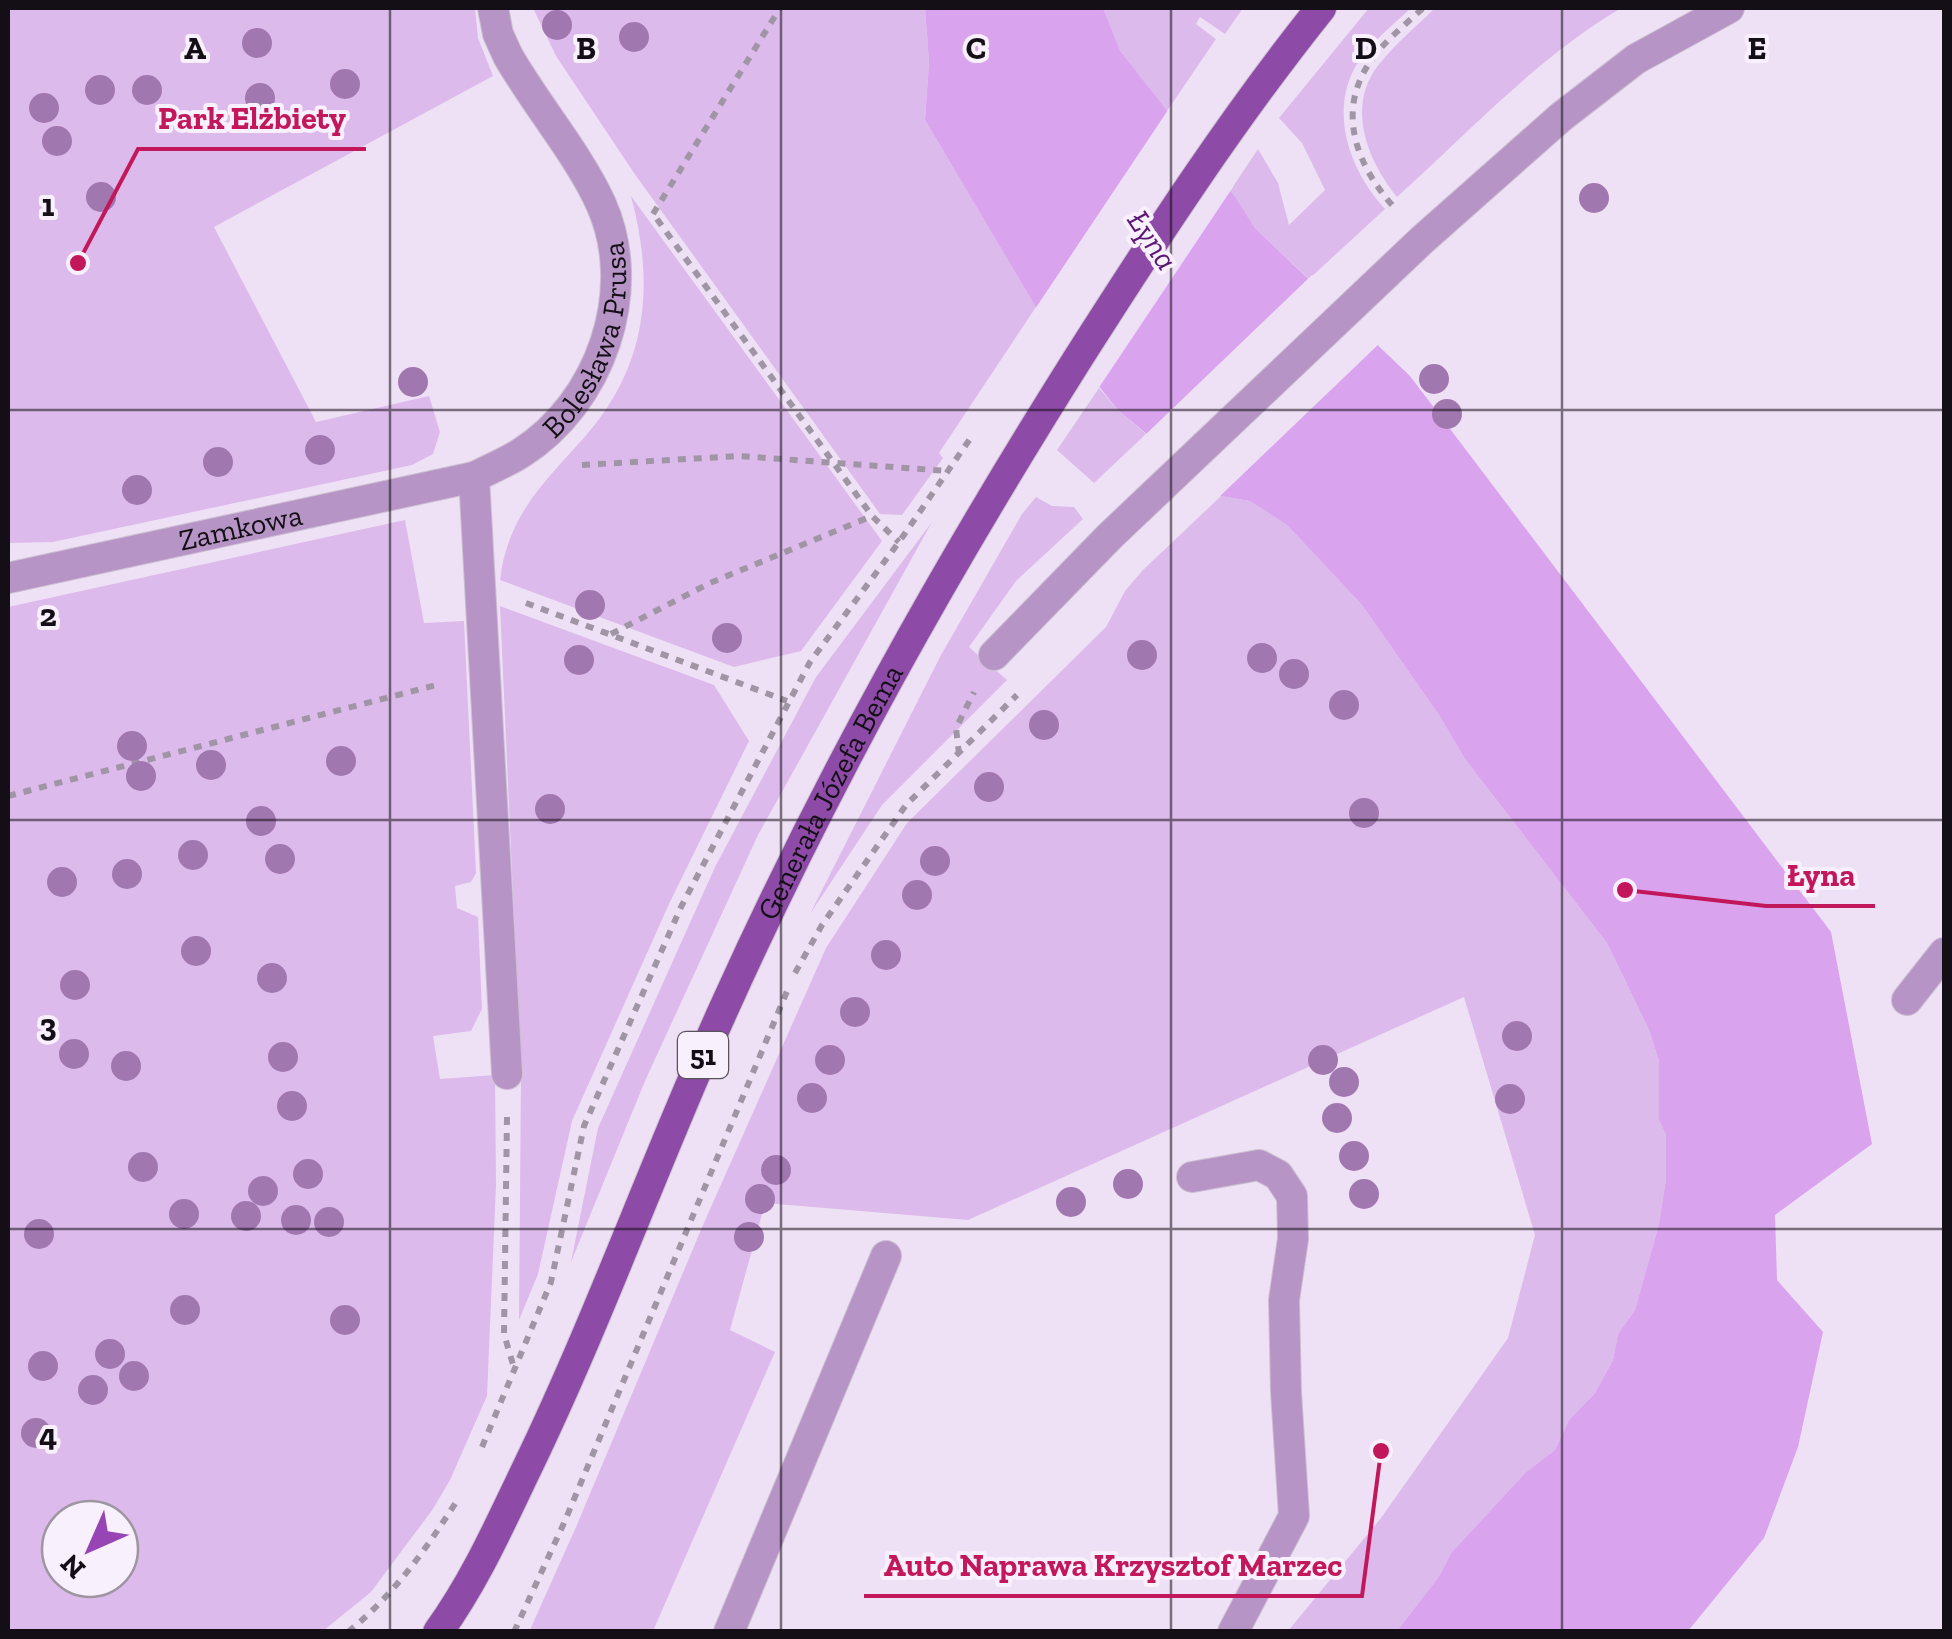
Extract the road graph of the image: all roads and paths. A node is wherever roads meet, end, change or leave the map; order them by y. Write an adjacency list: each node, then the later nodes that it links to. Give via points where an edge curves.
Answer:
1 (493, 8): 9 (street, Bolesława Prusa, via 508,56 603,208 616,274 613,312 591,379)
2 (780, 8): 7 (path)
3 (1321, 8): 32 (main road, Generała Józefa Bema / 51, via 1147,250 994,492 852,740 692,1080 550,1421 480,1564)
4 (1422, 8): 8 (path, via 1365,69 1352,125 1366,169)
5 (1729, 8): 8 (street, via 1636,59)
6 (645, 203): 7 (path)
7 (653, 214): 10 (path)
8 (1422, 240): 17 (street)
9 (523, 452): 10 (path, via 560,466 740,456); 11 (street, Bolesława Prusa)
10 (834, 462): 12 (path); 13 (path, via 951,468)
11 (474, 477): 14 (street, Zamkowa); 15 (street)
12 (872, 516): 13 (path); 16 (path, via 710,583)
13 (899, 542): 20 (path)
14 (8, 578)
15 (481, 587): 16 (path); 18 (street)
16 (611, 634): 20 (path)
17 (994, 655): 21 (path, via 956,728)
18 (484, 672): 22 (path); 25 (street)
19 (1026, 686): 21 (path)
20 (787, 700): 28 (path, via 681,907 584,1126 551,1282)
21 (959, 754): 33 (path, via 879,840 794,974)
22 (8, 796)
23 (1944, 953): 24 (street)
24 (1907, 1000)
25 (507, 1074): 28 (path, via 504,1334)
26 (1192, 1177): 35 (street, via 1258,1165 1278,1175 1292,1196 1284,1300 1294,1516)
27 (886, 1256): 34 (street)
28 (514, 1369): 29 (path)
29 (476, 1460)
30 (462, 1490): 31 (path, via 397,1586)
31 (348, 1632)
32 (438, 1632)
33 (514, 1632)
34 (730, 1632)
35 (1232, 1632)

